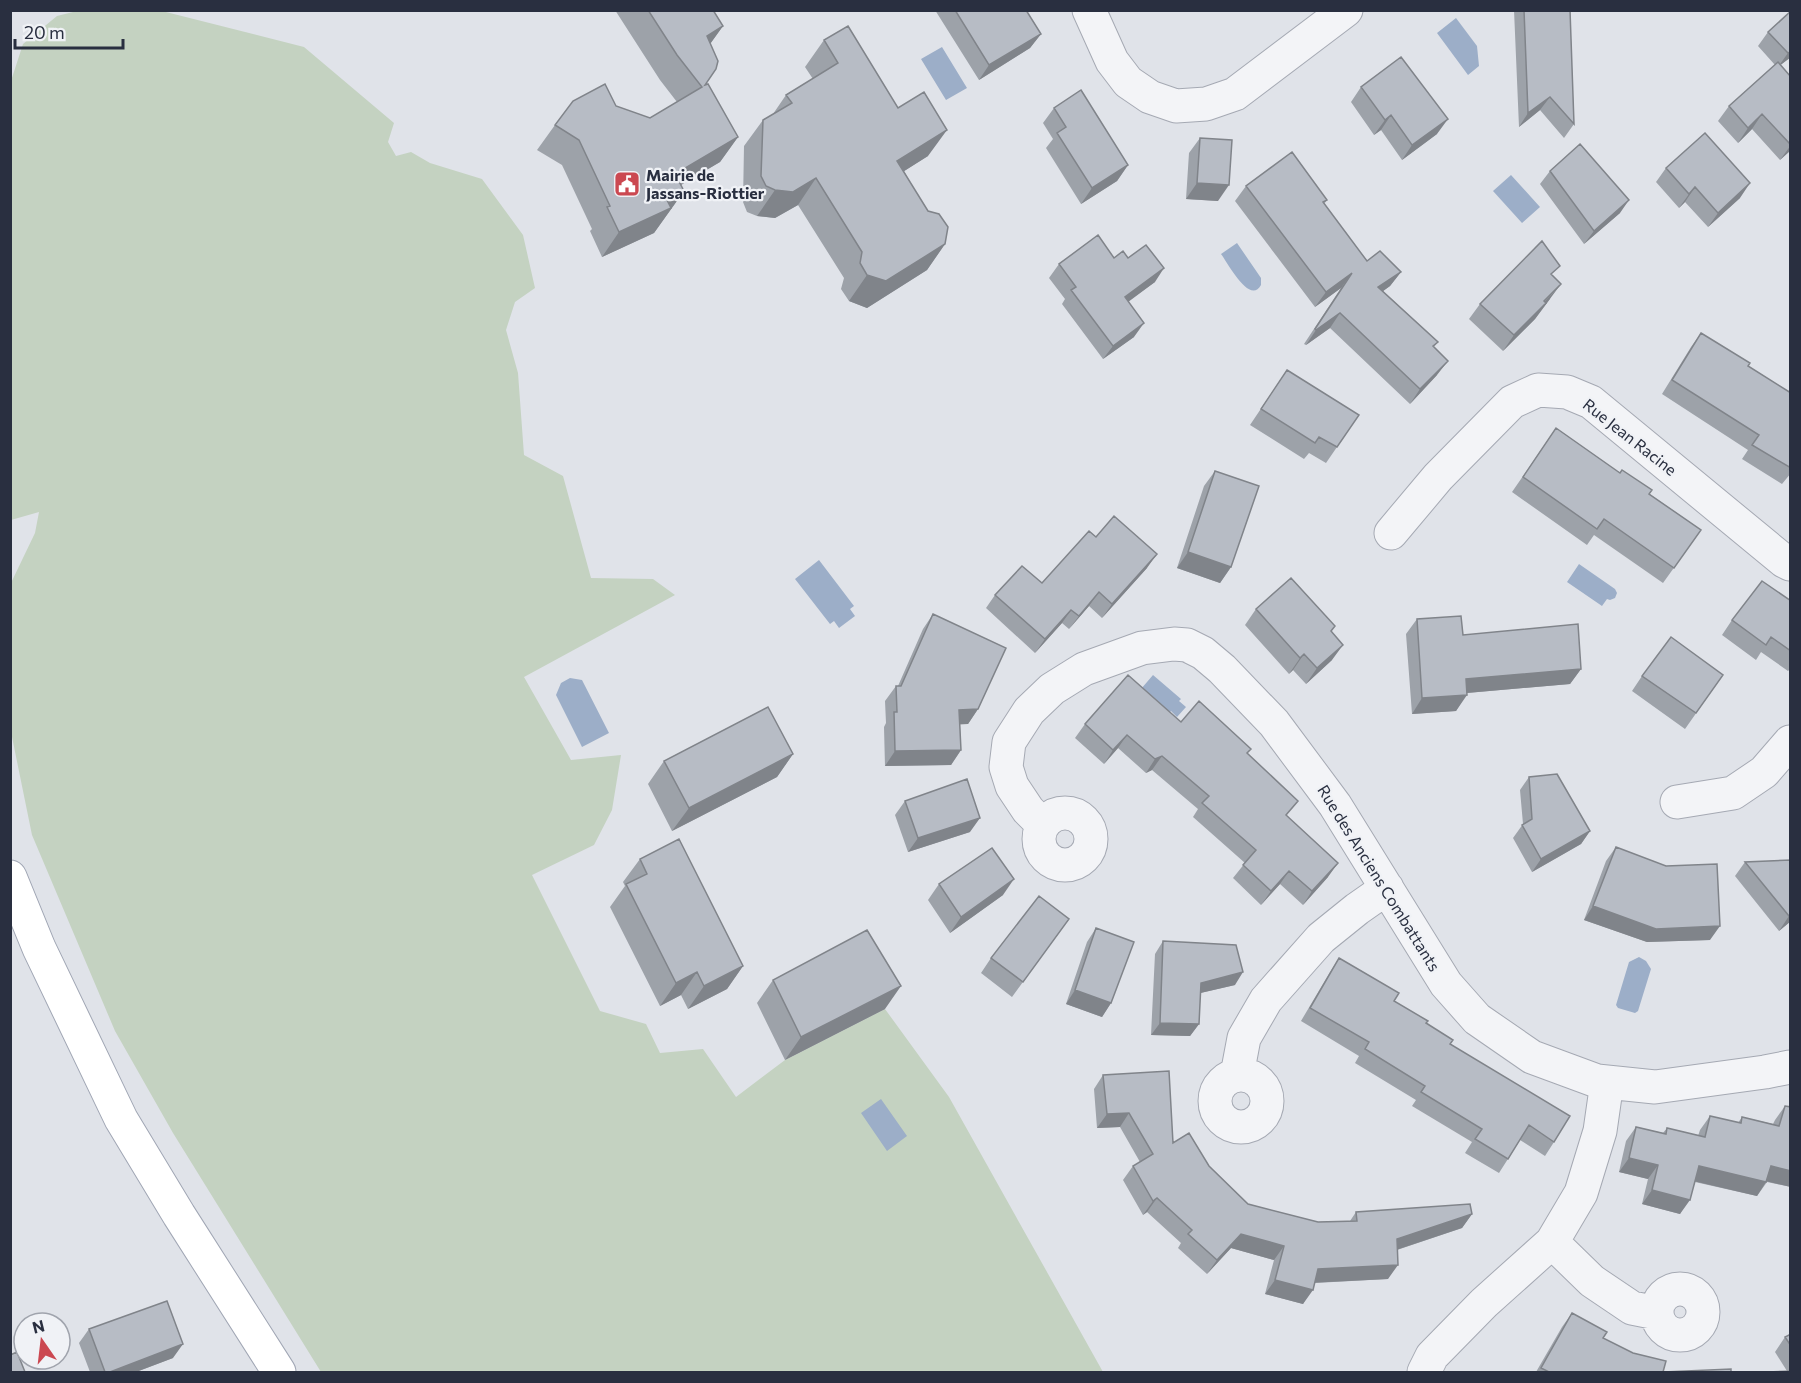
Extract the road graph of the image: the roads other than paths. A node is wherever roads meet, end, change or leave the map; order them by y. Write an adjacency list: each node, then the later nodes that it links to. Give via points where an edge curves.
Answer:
1 (1089, 10): 2 (street, via 1112,62 1128,82 1150,97 1176,106 1206,104 1235,94)
2 (1346, 10)
3 (1391, 533): 4 (street, Rue Jean Racine, via 1438,477 1512,402 1538,390 1567,392 1591,402)
4 (1791, 564)
5 (1791, 742): 6 (street, via 1764,772 1733,793)
6 (1677, 802)
7 (1043, 825): 9 (street, Rue des Anciens Combattants, via 1012,786 1006,767 1009,742 1029,711 1052,689 1084,669 1142,648 1187,645 1222,669 1274,723 1335,805)
8 (10, 877): 15 (main road, via 39,948 121,1119)
9 (1387, 888): 11 (street, via 1321,938 1266,1000 1244,1038); 12 (street, Rue des Anciens Combattants, via 1446,984 1477,1019 1532,1057)
10 (1791, 1067): 12 (street, Rue des Anciens Combattants, via 1655,1087)
11 (1238, 1075)
12 (1607, 1082): 13 (street, via 1600,1131 1581,1193)
13 (1552, 1242): 14 (street, via 1592,1281 1632,1308); 16 (street, via 1484,1303 1432,1356)
14 (1657, 1313)
15 (279, 1372)
16 (1424, 1372)

